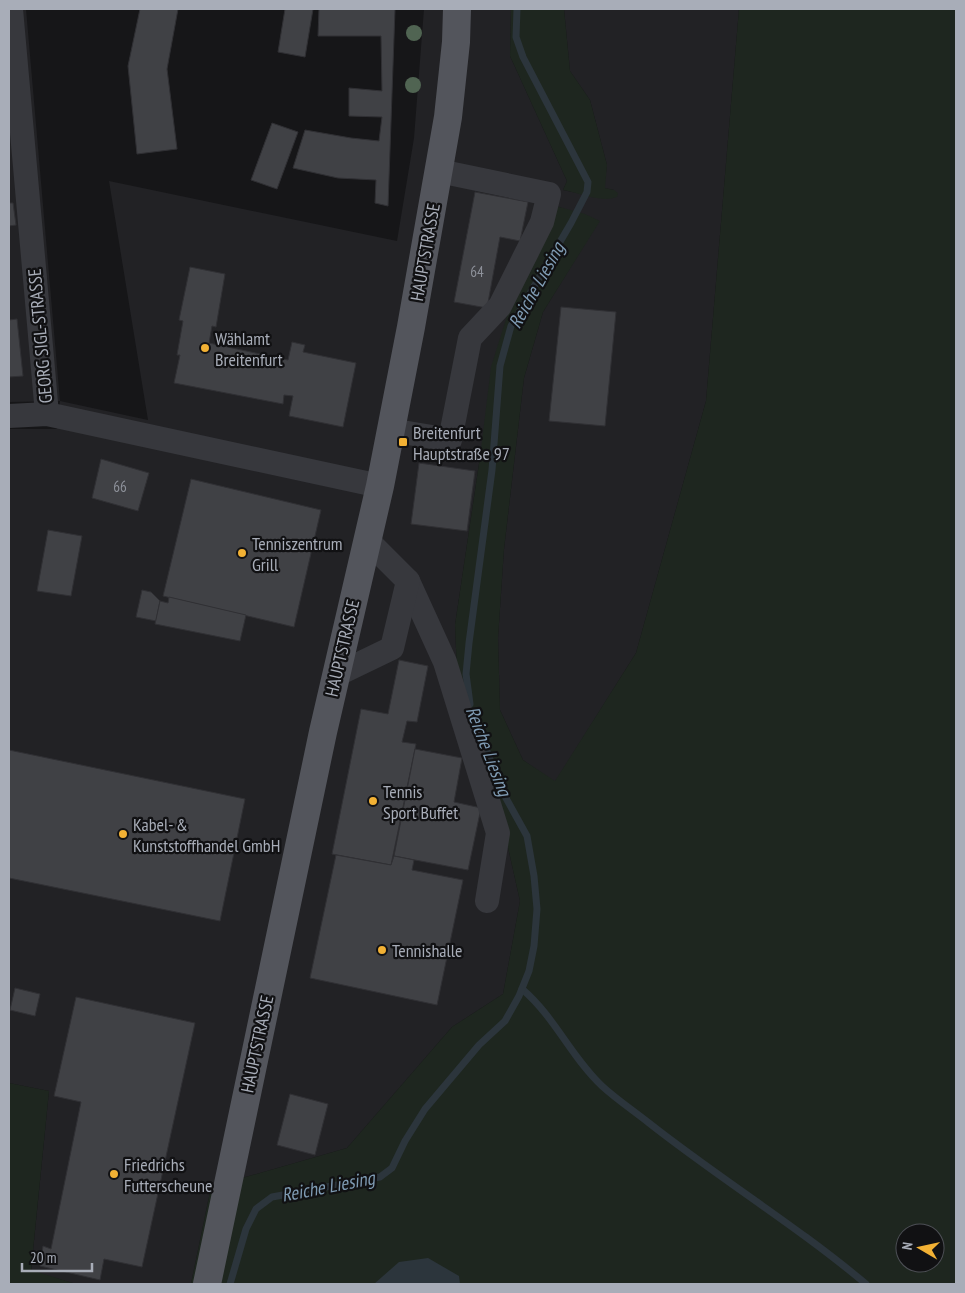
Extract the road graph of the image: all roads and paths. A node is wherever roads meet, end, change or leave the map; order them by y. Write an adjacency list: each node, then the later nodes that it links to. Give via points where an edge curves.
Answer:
1 (11, 9): 4 (street, GEORG SIGL-STRASSE)
2 (457, 9): 3 (main road, HAUPTSTRASSE, via 448,117)
3 (439, 171): 7 (main road, HAUPTSTRASSE); 7 (street, via 549,194 542,222 500,306 470,338 450,440)
4 (17, 175): 5 (street, GEORG SIGL-STRASSE)
5 (46, 414): 6 (street); 8 (street, GEORG SIGL-STRASSE)
6 (9, 416)
7 (390, 430): 8 (main road, HAUPTSTRASSE)
8 (380, 486): 9 (main road, HAUPTSTRASSE)
9 (367, 540): 10 (street); 11 (main road, HAUPTSTRASSE)
10 (408, 581): 11 (street, via 392,648); 12 (street, via 445,662 498,833)
11 (336, 675): 13 (main road, HAUPTSTRASSE)
12 (487, 901)
13 (207, 1284)

